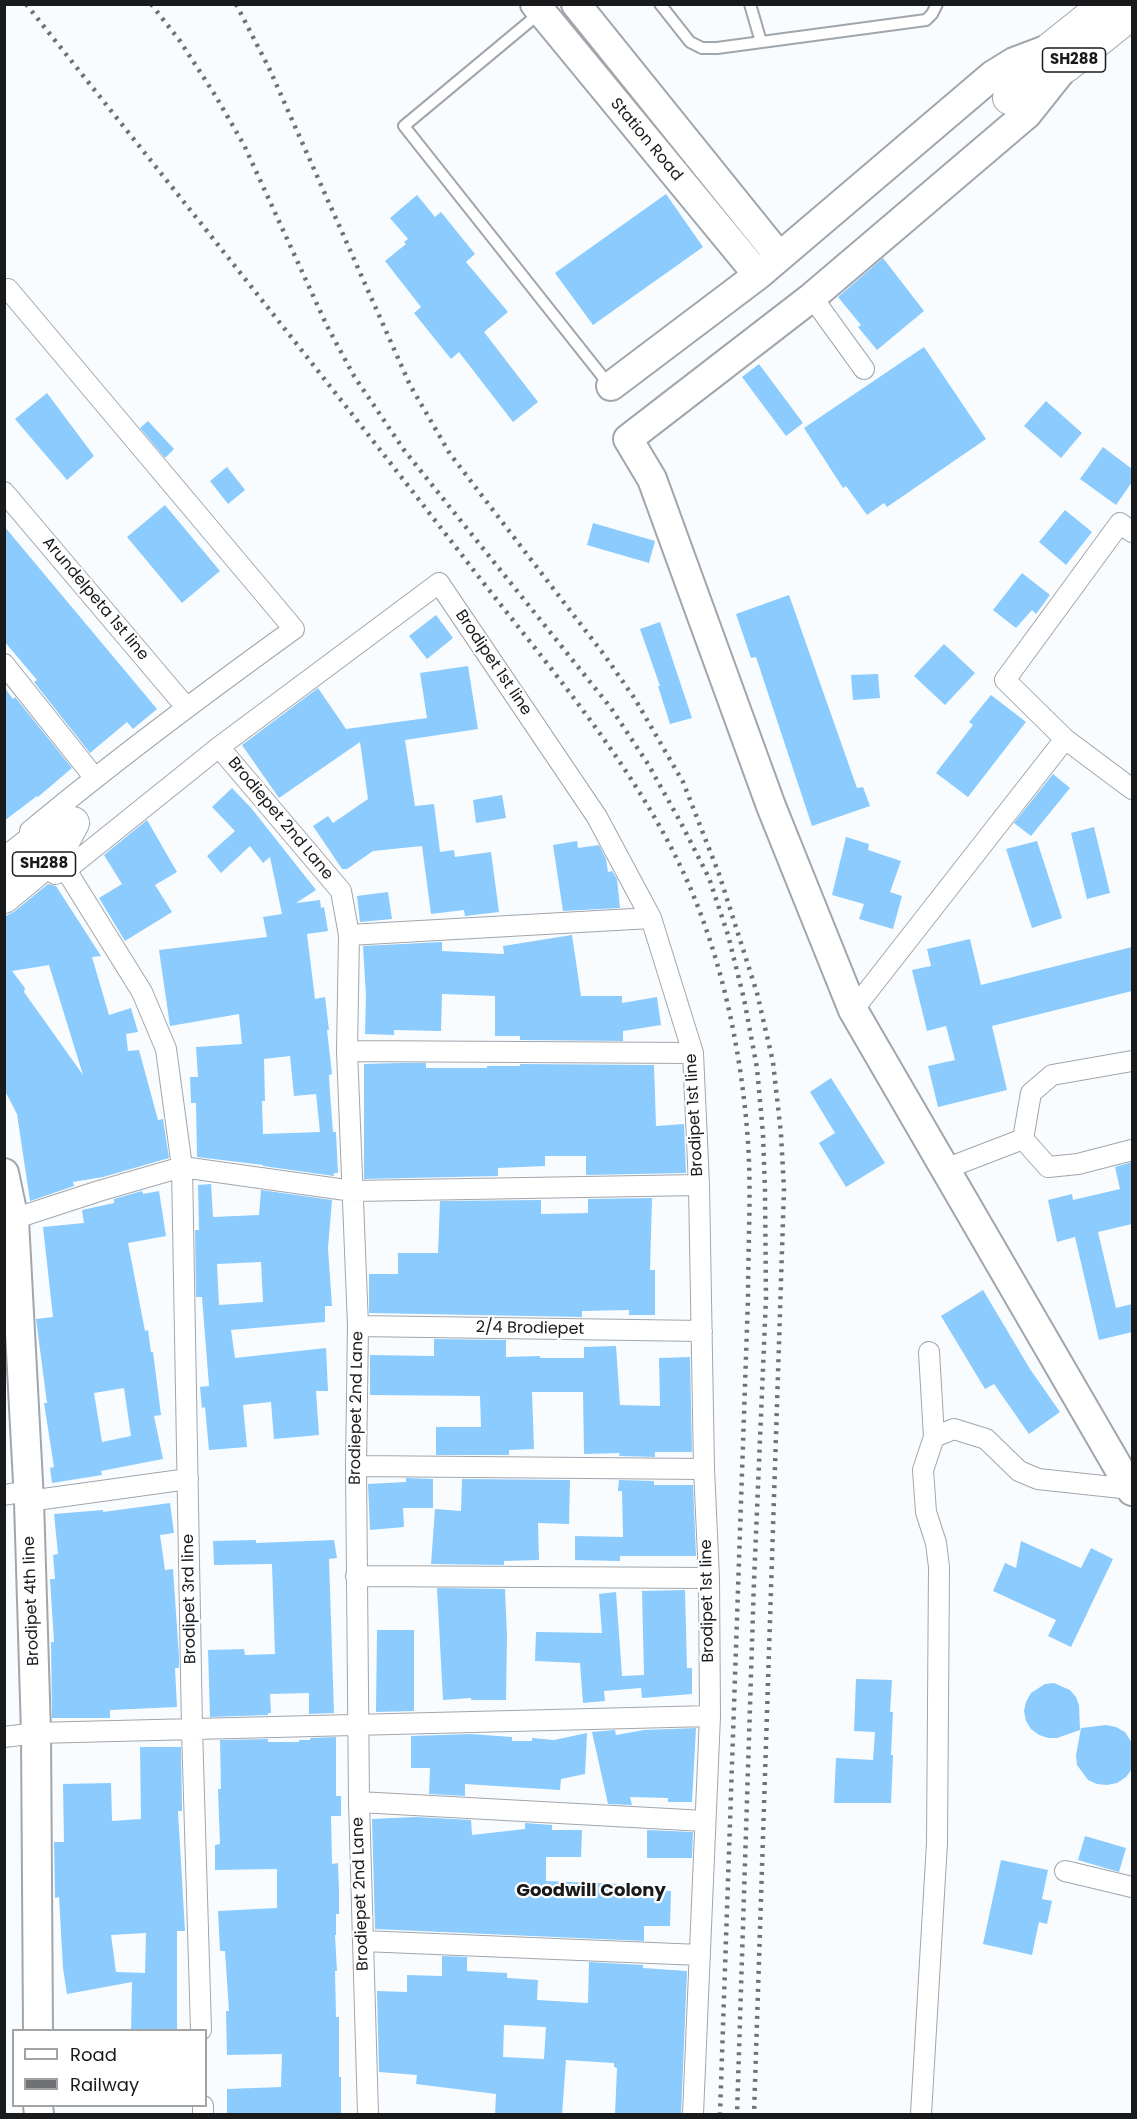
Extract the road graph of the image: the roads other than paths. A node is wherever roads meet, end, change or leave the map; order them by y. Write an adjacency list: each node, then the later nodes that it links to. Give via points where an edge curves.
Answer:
1 (576, 4): 10 (street)
2 (660, 4): 8 (lane, via 690,42 702,48)
3 (750, 4): 8 (lane)
4 (937, 4): 8 (lane, via 926,20)
5 (1106, 4): 9 (main road, SH288)
6 (538, 8): 11 (street, Station Road); 15 (lane, via 404,126)
7 (1132, 13): 9 (main road, SH288)
8 (761, 42)
9 (1058, 57): 10 (street, via 1014,62 993,75); 13 (street, via 1027,114)
10 (779, 256): 11 (street)
11 (758, 275): 15 (street)
12 (4, 292): 19 (street, via 8,289 294,628)
13 (812, 297): 14 (street); 30 (street, via 628,439 652,479 771,806)
14 (864, 369)
15 (610, 386)
16 (4, 492): 19 (street, Arundelpeta 1st line)
17 (1132, 532): 20 (street, via 1120,523 1005,680)
18 (4, 664): 22 (street)
19 (186, 707): 22 (street)
20 (1065, 739): 23 (street); 30 (street)
21 (219, 747): 26 (street, Brodipet 1st line); 28 (street, Brodipet 1st line, via 439,583 597,818); 29 (street, Brodiepet 2nd Lane, via 341,891)
22 (94, 777): 25 (street)
23 (1132, 789)
24 (74, 823): 27 (main road, SH288, via 57,853)
25 (4, 852)
26 (66, 870): 27 (street, Brodipet 1st line); 36 (street, Brodipet 3rd line, via 142,992 166,1049)
27 (7, 884)
28 (651, 918): 29 (street); 32 (street, Brodipet 1st line)
29 (349, 935): 31 (street, Brodiepet 2nd Lane)
30 (854, 1010): 37 (street)
31 (347, 1051): 32 (street); 40 (street, Brodiepet 2nd Lane)
32 (693, 1053): 39 (street, Brodipet 1st line)
33 (1132, 1061): 34 (street, via 1052,1075 1031,1093)
34 (1023, 1139): 35 (street, via 1048,1167 1078,1164); 37 (street)
35 (1132, 1150)
36 (182, 1167): 40 (street); 41 (street); 48 (street, Brodipet 3rd line)
37 (945, 1169): 49 (street)
38 (4, 1173): 41 (street, Brodipet 4th line)
39 (699, 1185): 40 (street); 43 (street, Brodipet 1st line)
40 (353, 1191): 42 (street, Brodiepet 2nd Lane)
41 (9, 1221): 50 (street, Brodipet 4th line)
42 (358, 1326): 43 (street, 2/4 Brodiepet); 46 (street, Brodiepet 2nd Lane)
43 (702, 1331): 47 (street, Brodipet 1st line)
44 (928, 1353): 45 (street)
45 (934, 1437): 49 (street, via 954,1429 986,1439 1019,1471 1038,1479); 68 (street, via 923,1470 926,1512 939,1567 937,1843)
46 (356, 1466): 47 (street); 51 (street, Brodiepet 2nd Lane)
47 (704, 1469): 52 (street, Brodipet 1st line)
48 (188, 1479): 50 (street); 55 (street, Brodipet 3rd line)
49 (1132, 1490)
50 (21, 1496): 56 (street, Brodipet 4th line)
51 (356, 1576): 52 (street); 54 (street, Brodiepet 2nd Lane)
52 (709, 1578): 53 (street, Brodipet 1st line)
53 (710, 1716): 54 (street); 59 (street, Brodipet 1st line)
54 (357, 1725): 55 (street); 58 (street, Brodiepet 2nd Lane)
55 (192, 1729): 56 (street); 65 (street, Brodipet 3rd line)
56 (36, 1733): 57 (street); 64 (street, Brodipet 4th line)
57 (4, 1737)
58 (358, 1802): 59 (street); 62 (street, Brodiepet 2nd Lane)
59 (705, 1821): 63 (street, Brodipet 1st line)
60 (1065, 1871): 61 (street)
61 (1132, 1887)
62 (363, 1941): 63 (street); 66 (street, Brodiepet 2nd Lane)
63 (700, 1955): 67 (street, Brodipet 1st line)
64 (38, 2029)
65 (201, 2029)
66 (368, 2115)
67 (693, 2115)
68 (921, 2115)

